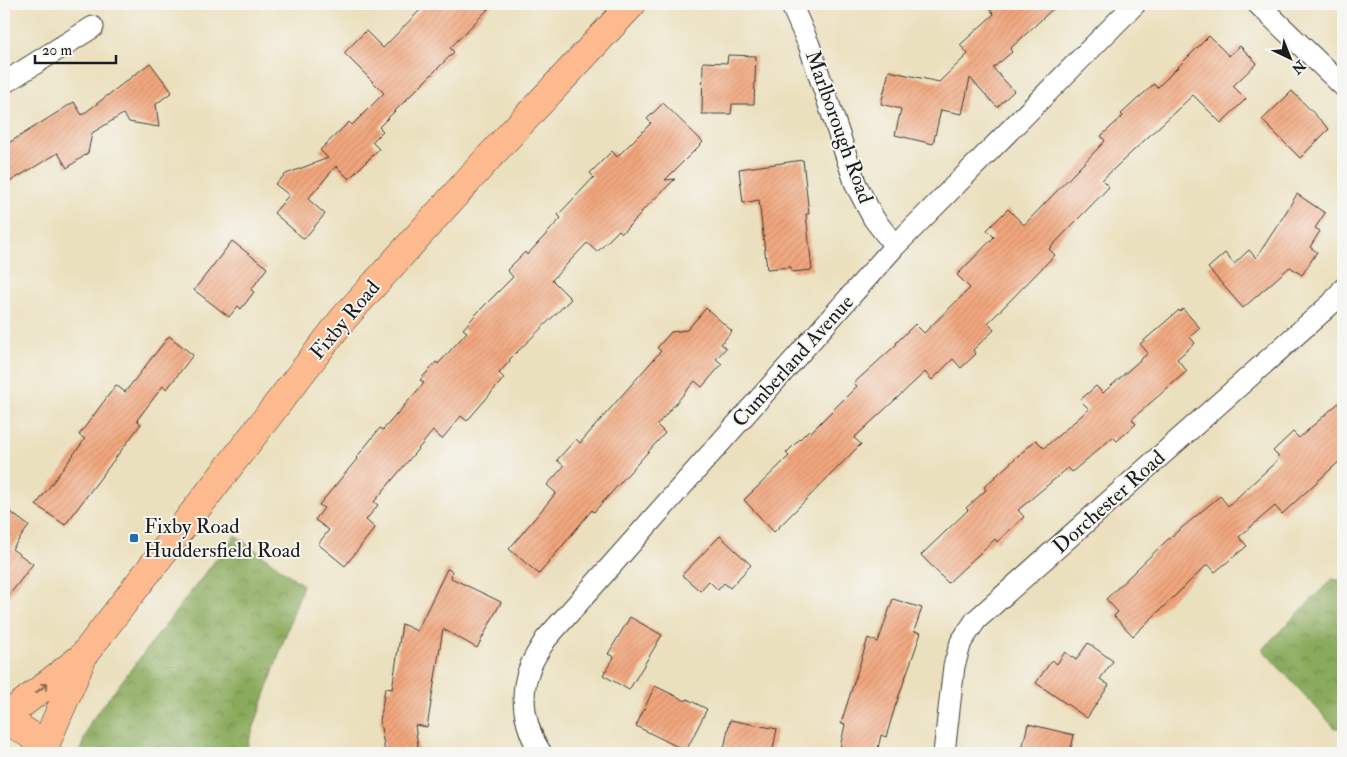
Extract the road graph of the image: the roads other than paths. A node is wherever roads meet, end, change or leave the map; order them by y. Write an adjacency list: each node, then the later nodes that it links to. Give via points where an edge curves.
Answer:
1 (631, 4): 10 (main road, Fixby Road, via 343,320)
2 (791, 4): 8 (street, Marlborough Road, via 809,45 856,184 874,219)
3 (1135, 4): 8 (street, Cumberland Avenue)
4 (1258, 4): 7 (street)
5 (93, 27): 6 (street)
6 (4, 83)
7 (1343, 86)
8 (895, 246): 13 (street, Cumberland Avenue, via 546,638 528,671 524,690 528,727)
9 (1343, 289): 14 (street, Dorchester Road, via 1332,303 976,620 962,642 954,666)
10 (82, 657): 11 (main road, Fixby Road, one-way to 10); 12 (main road, Fixby Road)
11 (4, 719): 12 (main road, via 26,731)
12 (46, 750)
13 (541, 753)
14 (944, 753)

